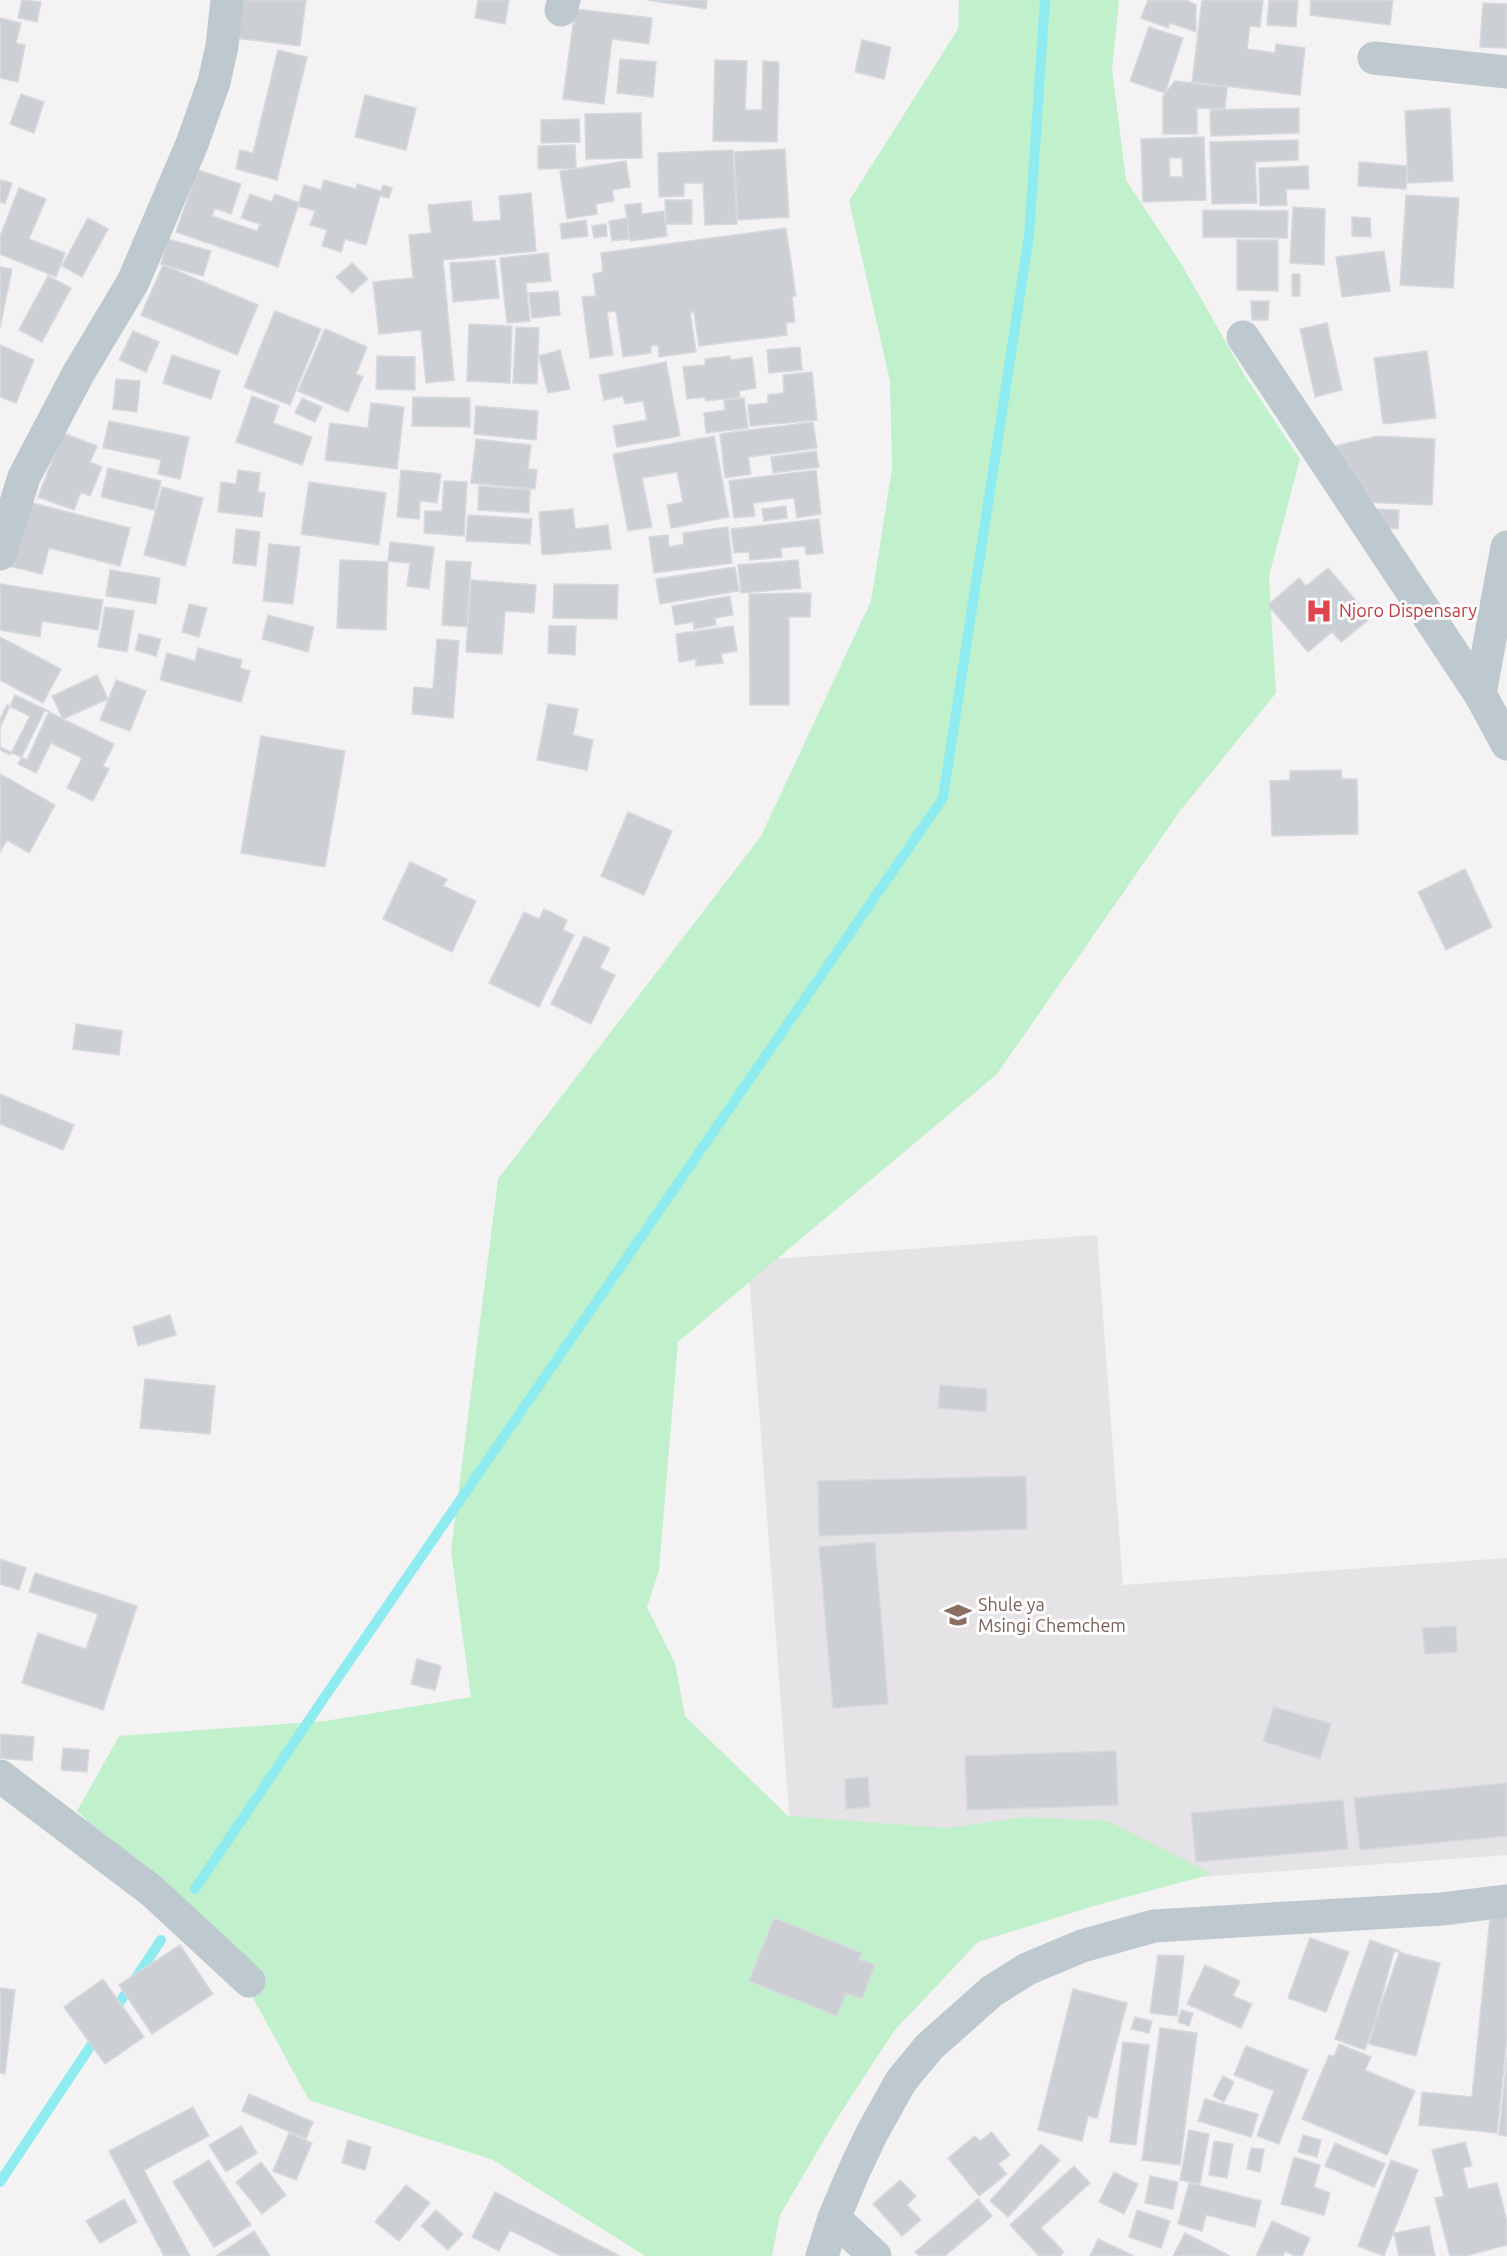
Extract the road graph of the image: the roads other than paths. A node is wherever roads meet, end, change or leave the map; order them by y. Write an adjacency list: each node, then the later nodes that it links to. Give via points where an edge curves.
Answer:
1 (227, 0): 6 (street, via 214,82 192,144 133,282 78,374 24,477)
2 (1374, 58): 3 (street)
3 (1507, 72)
4 (1243, 337): 7 (street)
5 (1507, 547): 7 (street)
6 (0, 554)
7 (1480, 694): 8 (street)
8 (1507, 744)
9 (0, 1776): 11 (street, via 152,1891)
10 (1507, 1901): 12 (street, via 1154,1926 1082,1946 1027,1969 992,1991 929,2047 901,2081 872,2133)
11 (249, 1981)
12 (834, 2218): 13 (street); 14 (street)
13 (822, 2256)
14 (875, 2256)

